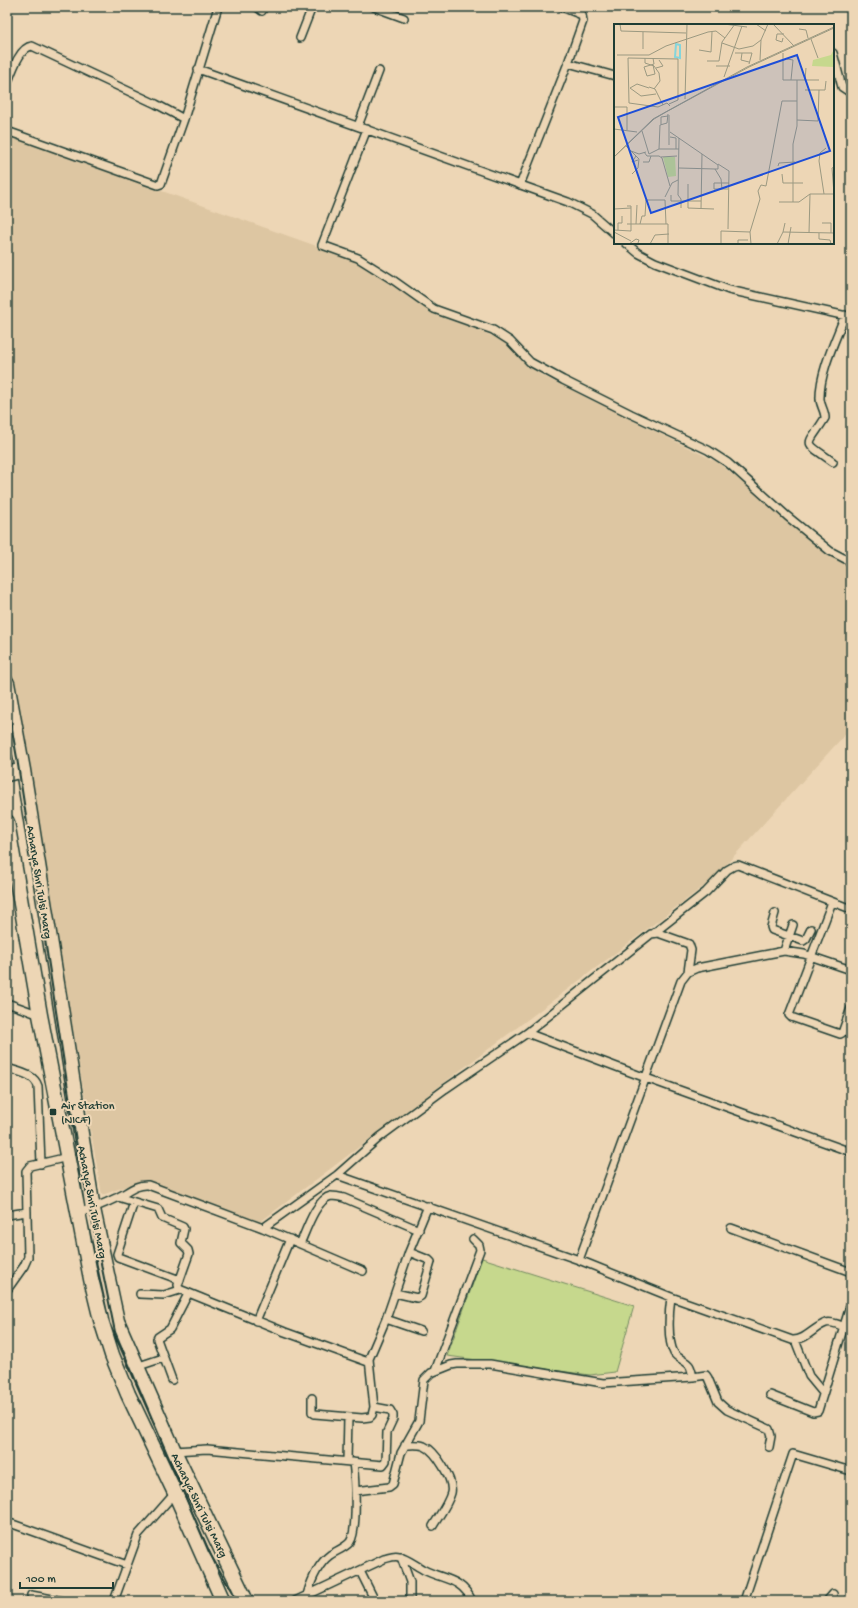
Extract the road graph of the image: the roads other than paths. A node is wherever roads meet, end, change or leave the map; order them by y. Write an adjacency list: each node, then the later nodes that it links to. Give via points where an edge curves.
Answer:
1 (218, 7): 9 (street)
2 (312, 7): 6 (street)
3 (374, 7): 5 (street)
4 (562, 7): 8 (street, via 583,16)
5 (404, 18)
6 (300, 38)
7 (834, 57): 13 (street, via 842,87)
8 (568, 63): 11 (street); 18 (street)
9 (198, 69): 14 (street); 15 (street)
10 (379, 71): 15 (street)
11 (614, 76)
12 (7, 85): 14 (street, via 22,51 32,46)
13 (851, 93)
14 (184, 119): 17 (street, via 162,184 159,185)
15 (358, 126): 16 (street)
16 (367, 129): 18 (street); 23 (street, via 322,245 358,258 434,309 493,330 510,341 530,362 550,374 708,450 728,463 830,551)
17 (7, 131)
18 (520, 185): 19 (street, via 582,208)
19 (614, 233)
20 (627, 244): 21 (street, via 655,262 729,290)
21 (848, 316): 22 (street, via 820,389 820,401 825,418 809,441 811,446)
22 (833, 462)
23 (851, 562)
24 (7, 683): 25 (highway, Acharya Shri Tulsi Marg)
25 (23, 770): 26 (highway); 52 (highway, Acharya Shri Tulsi Marg)
26 (7, 774)
27 (7, 822): 41 (highway, Acharya Shri Tulsi Marg)
28 (832, 902): 29 (street); 33 (street, via 738,865 727,870 706,892); 36 (street)
29 (851, 909)
30 (775, 913): 34 (street, via 771,929)
31 (793, 925): 34 (street)
32 (811, 929): 34 (street, via 805,940)
33 (654, 933): 38 (street, via 689,944 691,950); 42 (street)
34 (789, 936): 35 (street)
35 (784, 950): 36 (street); 38 (street)
36 (812, 956): 37 (street); 40 (street, via 790,1016 841,1034)
37 (851, 970)
38 (688, 972): 44 (street, via 681,981)
39 (7, 1003): 41 (street)
40 (851, 1008)
41 (40, 1015): 46 (highway, Acharya Shri Tulsi Marg)
42 (527, 1033): 44 (street); 48 (street, via 424,1104 380,1137)
43 (7, 1068): 47 (street, via 32,1077 38,1086)
44 (646, 1078): 45 (street); 63 (street)
45 (851, 1152)
46 (68, 1157): 47 (street); 54 (highway, Acharya Shri Tulsi Marg)
47 (41, 1164): 53 (street, via 30,1166 26,1171)
48 (337, 1175): 51 (street); 56 (street)
49 (118, 1197): 50 (street); 52 (street); 56 (street, via 134,1188 148,1185)
50 (134, 1202): 66 (street, via 158,1209 162,1218 183,1226 181,1243 189,1254); 66 (street, via 118,1257)
51 (428, 1206): 58 (street); 63 (street)
52 (93, 1208): 54 (street); 82 (highway, Acharya Shri Tulsi Marg, via 117,1321)
53 (27, 1212): 55 (street); 67 (street, via 28,1257)
54 (78, 1213): 97 (highway, Acharya Shri Tulsi Marg, via 95,1299 112,1355)
55 (7, 1215)
56 (263, 1228): 59 (street)
57 (731, 1228): 65 (street)
58 (419, 1230): 61 (street, via 344,1198 332,1196 321,1202 316,1209); 62 (street)
59 (290, 1239): 61 (street); 75 (street)
60 (473, 1239): 83 (street, via 478,1242 480,1250)
61 (300, 1244): 64 (street)
62 (409, 1252): 69 (street); 69 (street, via 431,1262 421,1296 417,1298)
63 (579, 1260): 72 (street)
64 (363, 1271)
65 (851, 1272)
66 (180, 1280): 68 (street)
67 (7, 1290)
68 (180, 1290): 70 (street, via 164,1295); 71 (street)
69 (395, 1292): 74 (street)
70 (140, 1294)
71 (188, 1294): 75 (street); 80 (street, via 170,1329 157,1338)
72 (671, 1297): 79 (street); 84 (street, via 669,1310 672,1348 677,1356 689,1365)
73 (851, 1303): 76 (street)
74 (386, 1319): 78 (street); 81 (street)
75 (256, 1320): 81 (street)
76 (843, 1327): 77 (street); 79 (street, via 826,1323); 86 (street)
77 (851, 1330)
78 (421, 1331)
79 (794, 1340): 86 (street, via 810,1376)
80 (163, 1358): 82 (street); 85 (street)
81 (368, 1362): 89 (street)
82 (136, 1367): 93 (highway, Acharya Shri Tulsi Marg)
83 (436, 1371): 84 (street, via 457,1364 490,1364 603,1383); 91 (street, via 424,1380 418,1421)
84 (693, 1377): 92 (street, via 706,1375 718,1402 727,1410 770,1429)
85 (172, 1380)
86 (823, 1393): 87 (street, via 816,1412)
87 (770, 1395)
88 (312, 1398): 90 (street, via 312,1412 315,1414)
89 (374, 1407): 90 (street, via 370,1417); 94 (street, via 390,1410 393,1415 387,1434 385,1462 381,1465)
90 (348, 1417): 94 (street)
91 (405, 1445): 96 (street, via 391,1486); 99 (street, via 428,1448 438,1458 448,1477 451,1494)
92 (769, 1447)
93 (174, 1451): 94 (street, via 206,1449); 100 (highway, Acharya Shri Tulsi Marg)
94 (350, 1462): 96 (street)
95 (851, 1472): 116 (street, via 793,1454)
96 (355, 1491): 107 (street, via 355,1532 349,1543 322,1563)
97 (175, 1493): 101 (highway, Acharya Shri Tulsi Marg); 103 (street, via 142,1529 133,1545)
98 (7, 1522): 103 (street)
99 (434, 1526)
100 (220, 1548): 101 (highway); 111 (highway, Acharya Shri Tulsi Marg)
101 (202, 1557): 110 (highway, Acharya Shri Tulsi Marg)
102 (401, 1557): 104 (street, via 391,1557); 114 (street, via 410,1582); 115 (street, via 427,1572 459,1584 467,1591)
103 (127, 1565): 109 (street)
104 (360, 1571): 107 (street); 113 (street)
105 (833, 1594): 117 (street)
106 (31, 1595): 108 (street)
107 (307, 1595): 112 (street)
108 (62, 1601)
109 (114, 1601)
110 (223, 1601)
111 (246, 1601)
112 (295, 1601)
113 (375, 1601)
114 (410, 1601)
115 (472, 1601)
116 (744, 1601)
117 (827, 1601)

